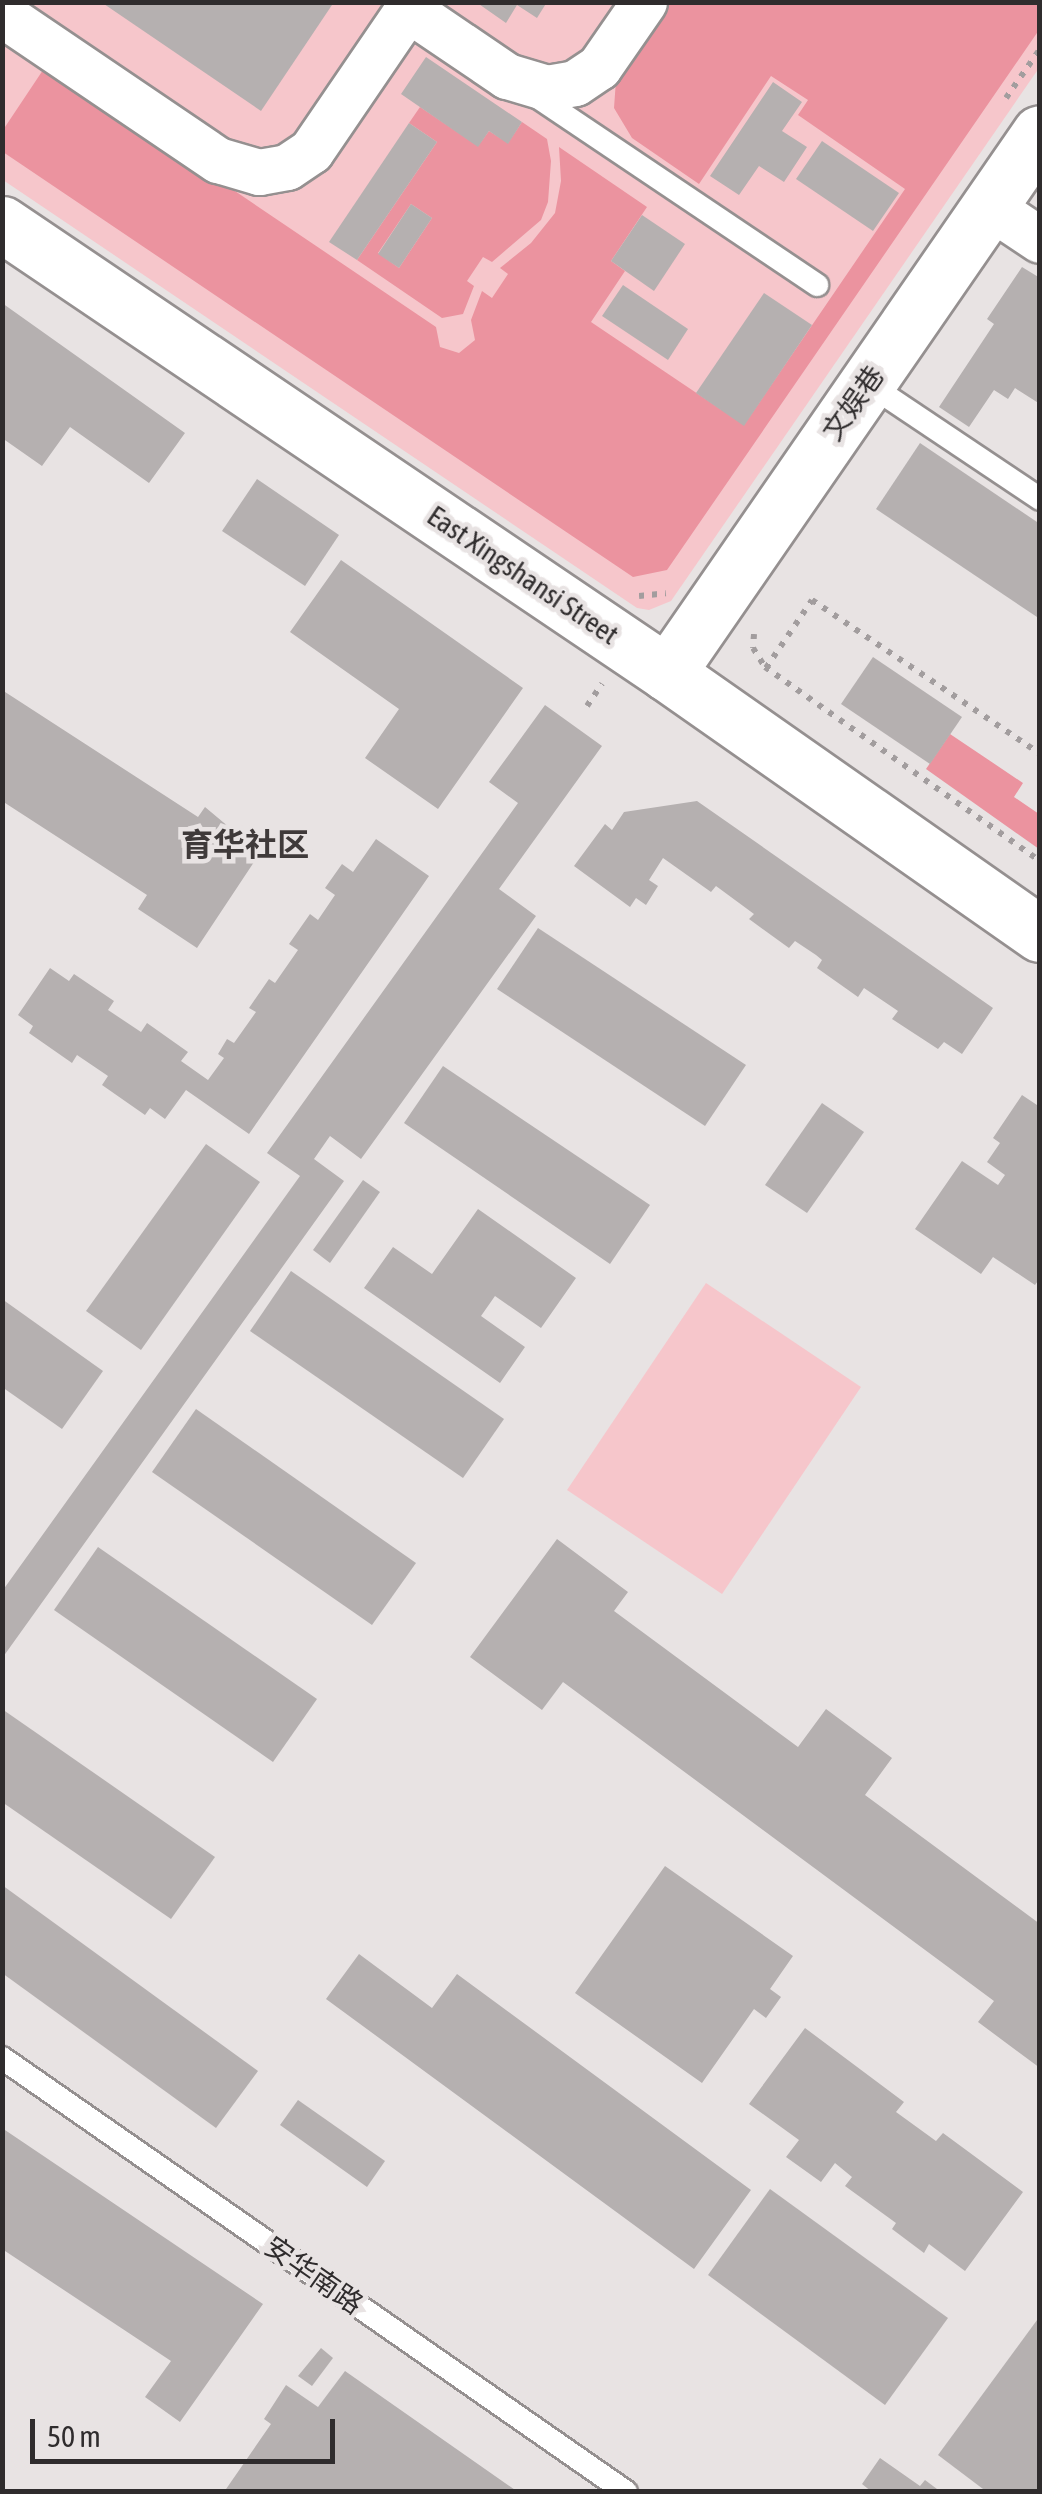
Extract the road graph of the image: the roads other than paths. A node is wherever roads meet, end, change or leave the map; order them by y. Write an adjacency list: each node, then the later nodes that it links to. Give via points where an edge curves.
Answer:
1 (644, 2): 4 (street, via 588,76 547,88)
2 (403, 6): 3 (street, via 311,151 259,172 218,160); 4 (street)
3 (2, 14)
4 (507, 76): 9 (lane)
5 (1040, 133): 6 (street, 文娱巷)
6 (989, 206): 8 (street); 10 (street, 文娱巷)
7 (2, 224): 12 (street, East Xingshansi Street)
8 (1040, 240)
9 (817, 285)
10 (867, 383): 11 (lane); 12 (street, 文娱巷)
11 (1040, 499)
12 (668, 673): 13 (street, East Xingshansi Street)
13 (1040, 934)
14 (2, 2058): 15 (lane, 安华南路)
15 (626, 2492)

